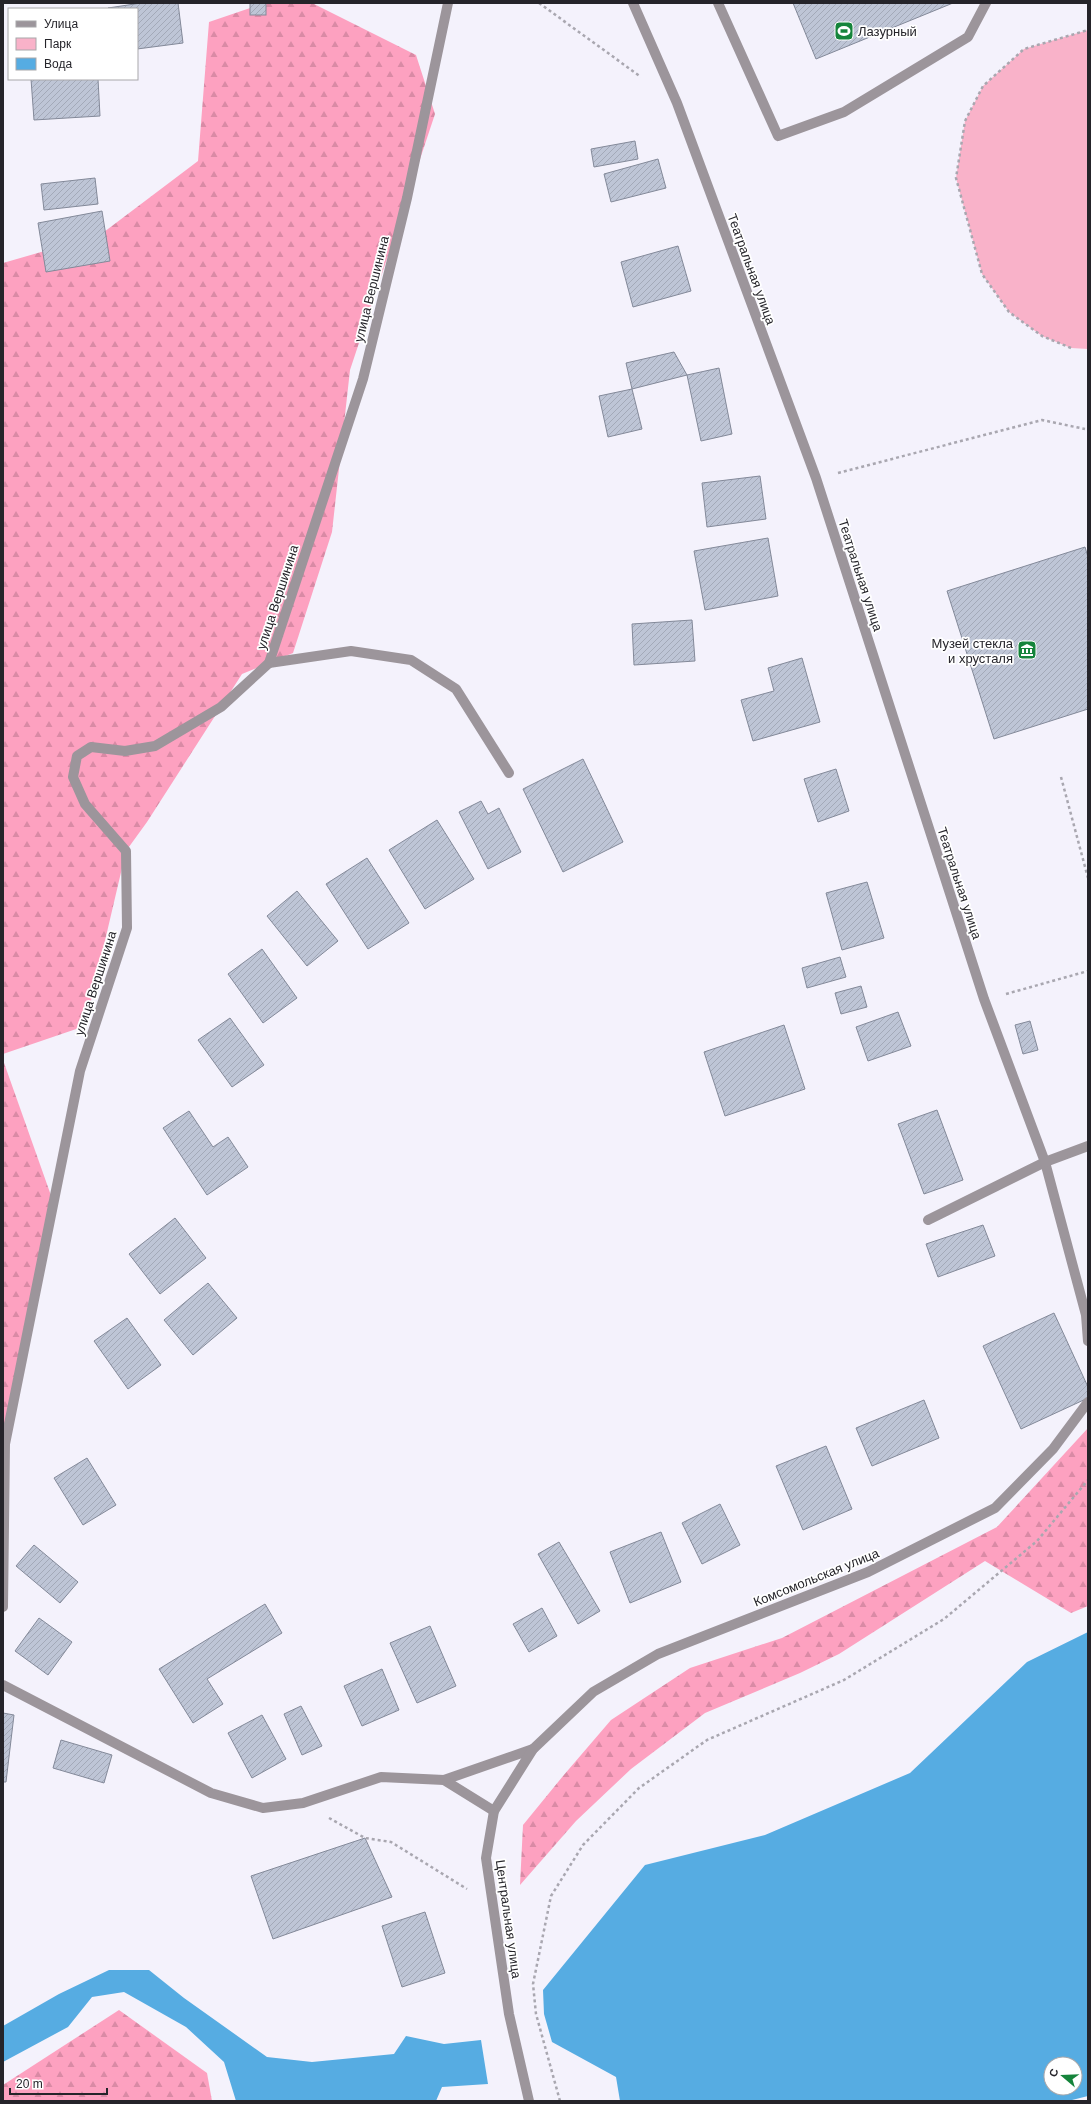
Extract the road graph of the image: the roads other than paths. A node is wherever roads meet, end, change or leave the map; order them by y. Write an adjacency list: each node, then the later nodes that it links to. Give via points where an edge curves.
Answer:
1 (448, 3): 5 (street, улица Вершинина, via 406,198 363,379)
2 (633, 3): 8 (street, Театральная улица, via 677,104 816,478 984,1000)
3 (718, 3): 4 (street, via 778,136 844,112 968,37)
4 (986, 3)
5 (269, 663): 6 (street, via 352,651 411,660 456,689); 12 (street, улица Вершинина, via 221,707 155,746 125,751 91,747 77,756 73,777 85,804 126,851 127,928 80,1071 5,1444)
6 (509, 773)
7 (1088, 1146): 8 (street)
8 (1045, 1162): 9 (street); 10 (street, via 1086,1315)
9 (928, 1220)
10 (1088, 1342)
11 (1088, 1402): 14 (street, Комсомольская улица, via 1053,1449 995,1508 868,1572 658,1654 593,1692)
12 (3, 1607)
13 (3, 1686): 15 (street, via 211,1793 263,1808 303,1803 381,1777)
14 (533, 1749): 15 (street); 16 (street, Центральная улица)
15 (444, 1780): 16 (street)
16 (494, 1811): 17 (street, Центральная улица, via 486,1858 509,2014)
17 (529, 2101)

